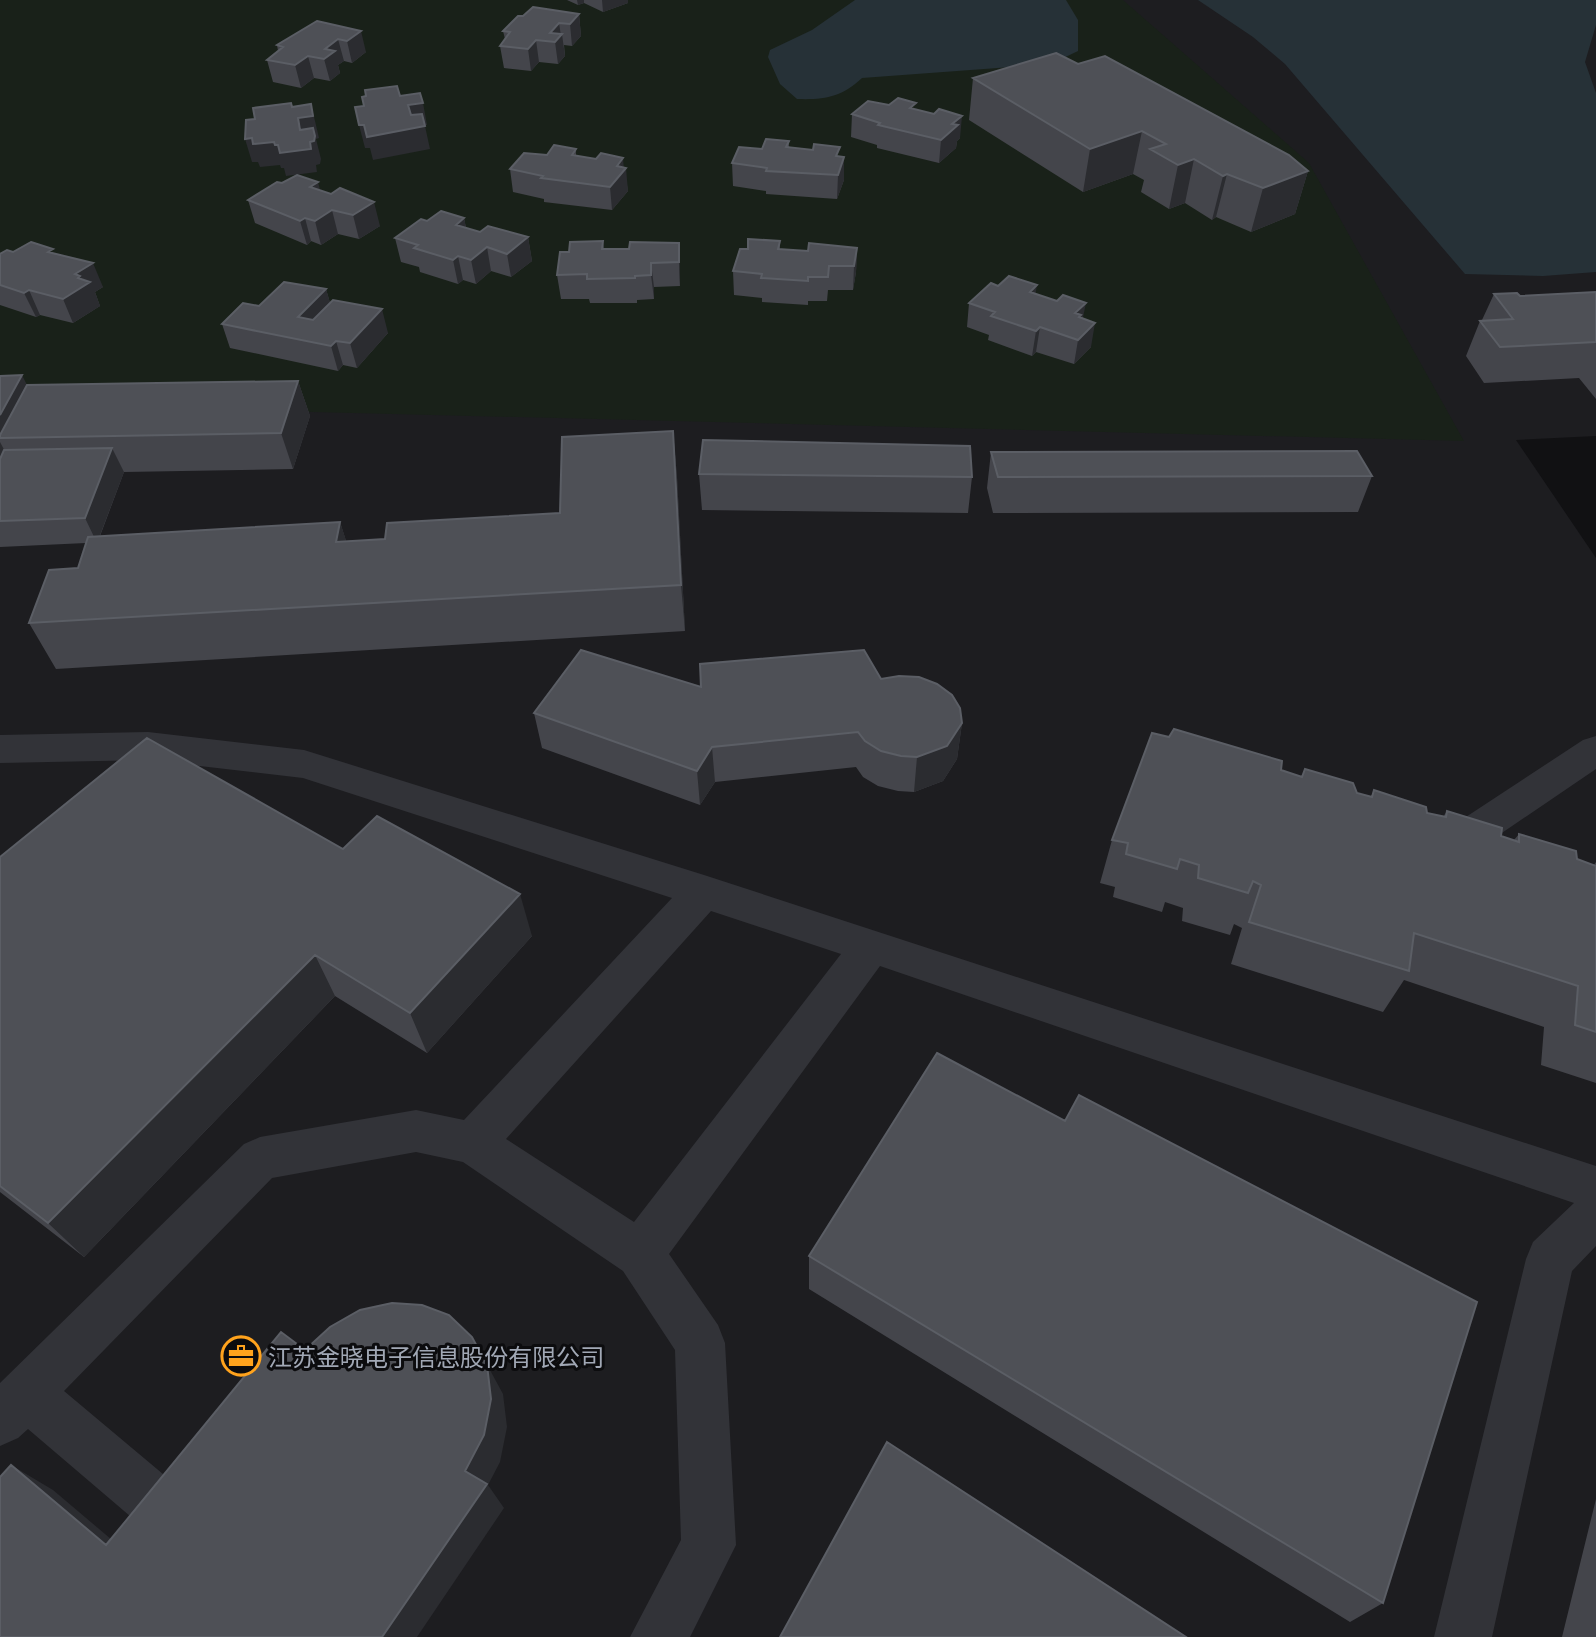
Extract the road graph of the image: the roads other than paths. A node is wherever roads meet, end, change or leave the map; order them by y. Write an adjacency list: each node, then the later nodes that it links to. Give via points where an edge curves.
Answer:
1 (148, 746): 2 (lane); 4 (lane); 6 (lane, via 304,764)
2 (0, 749)
3 (1596, 750): 5 (lane)
4 (106, 781)
5 (1454, 845)
6 (704, 891): 7 (lane); 8 (lane)
7 (871, 946): 9 (lane); 11 (lane)
8 (473, 1143): 11 (lane); 12 (lane, via 416,1131 260,1160)
9 (1596, 1188)
10 (1596, 1213): 15 (lane, via 1550,1259)
11 (640, 1254): 14 (lane, via 700,1343 709,1545)
12 (13, 1407): 13 (lane)
13 (163, 1509)
14 (659, 1637)
15 (1464, 1637)

